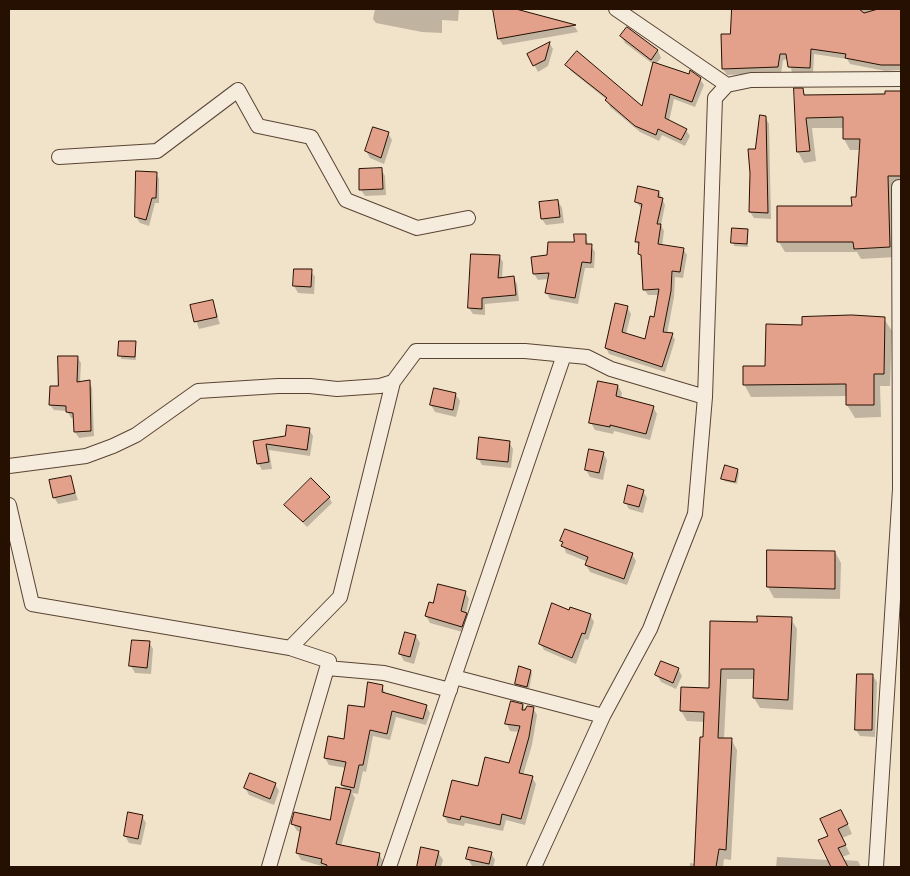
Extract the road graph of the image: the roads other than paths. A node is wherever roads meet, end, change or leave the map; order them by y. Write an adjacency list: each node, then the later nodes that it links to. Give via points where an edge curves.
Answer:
1 (616, 9): 3 (street)
2 (901, 79): 3 (street, via 751,80)
3 (727, 86): 9 (street, via 715,98 713,118)
4 (59, 156): 6 (street, via 157,151 238,90 258,126 311,137 346,200 416,228)
5 (899, 187): 19 (street, via 900,489)
6 (468, 218)
7 (564, 355): 8 (street, via 525,350 416,351); 9 (street, via 587,357 611,369); 14 (street)
8 (393, 382): 10 (street, via 337,389 278,386 198,391 136,435 113,446 86,456); 12 (street, via 340,597)
9 (705, 397): 15 (street, via 696,514 650,629)
10 (9, 466)
11 (9, 505): 12 (street, via 32,604)
12 (290, 648): 13 (street, via 328,661)
13 (327, 668): 14 (street); 16 (street)
14 (452, 683): 15 (street); 17 (street)
15 (603, 716): 18 (street)
16 (269, 867)
17 (389, 867)
18 (534, 867)
19 (876, 867)

